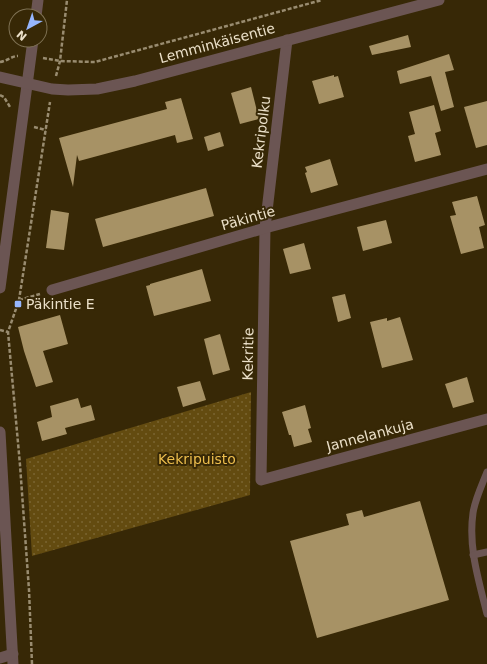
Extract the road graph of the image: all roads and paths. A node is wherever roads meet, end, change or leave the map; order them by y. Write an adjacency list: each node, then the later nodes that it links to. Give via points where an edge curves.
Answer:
1 (67, 0): 7 (path)
2 (322, 0): 7 (path, via 95,62)
3 (439, 0): 4 (street, Lemminkäisentie)
4 (287, 40): 11 (street, Lemminkäisentie, via 97,89); 13 (street, Kekripolku)
5 (32, 48): 6 (street)
6 (31, 57): 7 (path); 8 (path, via 14,56); 10 (street)
7 (60, 61): 11 (path)
8 (0, 62)
9 (0, 77): 10 (street, Lemminkäisentie)
10 (27, 84): 11 (street, Lemminkäisentie); 14 (street)
11 (52, 89): 16 (path)
12 (487, 170): 13 (street, Päkintie)
13 (265, 228): 15 (street, Päkintie); 22 (street, Kekritie)
14 (0, 288)
15 (52, 290): 16 (path)
16 (19, 300): 18 (path)
17 (0, 330): 18 (path)
18 (8, 332): 29 (path, via 20,465)
19 (487, 420): 22 (street, Jannelankuja)
20 (0, 432): 23 (street)
21 (487, 472): 25 (lane, via 473,512)
22 (261, 480)
23 (2, 493): 28 (street)
24 (487, 552): 25 (lane)
25 (473, 555): 26 (lane)
26 (487, 614)
27 (0, 658): 28 (street)
28 (13, 659)
29 (32, 664)

